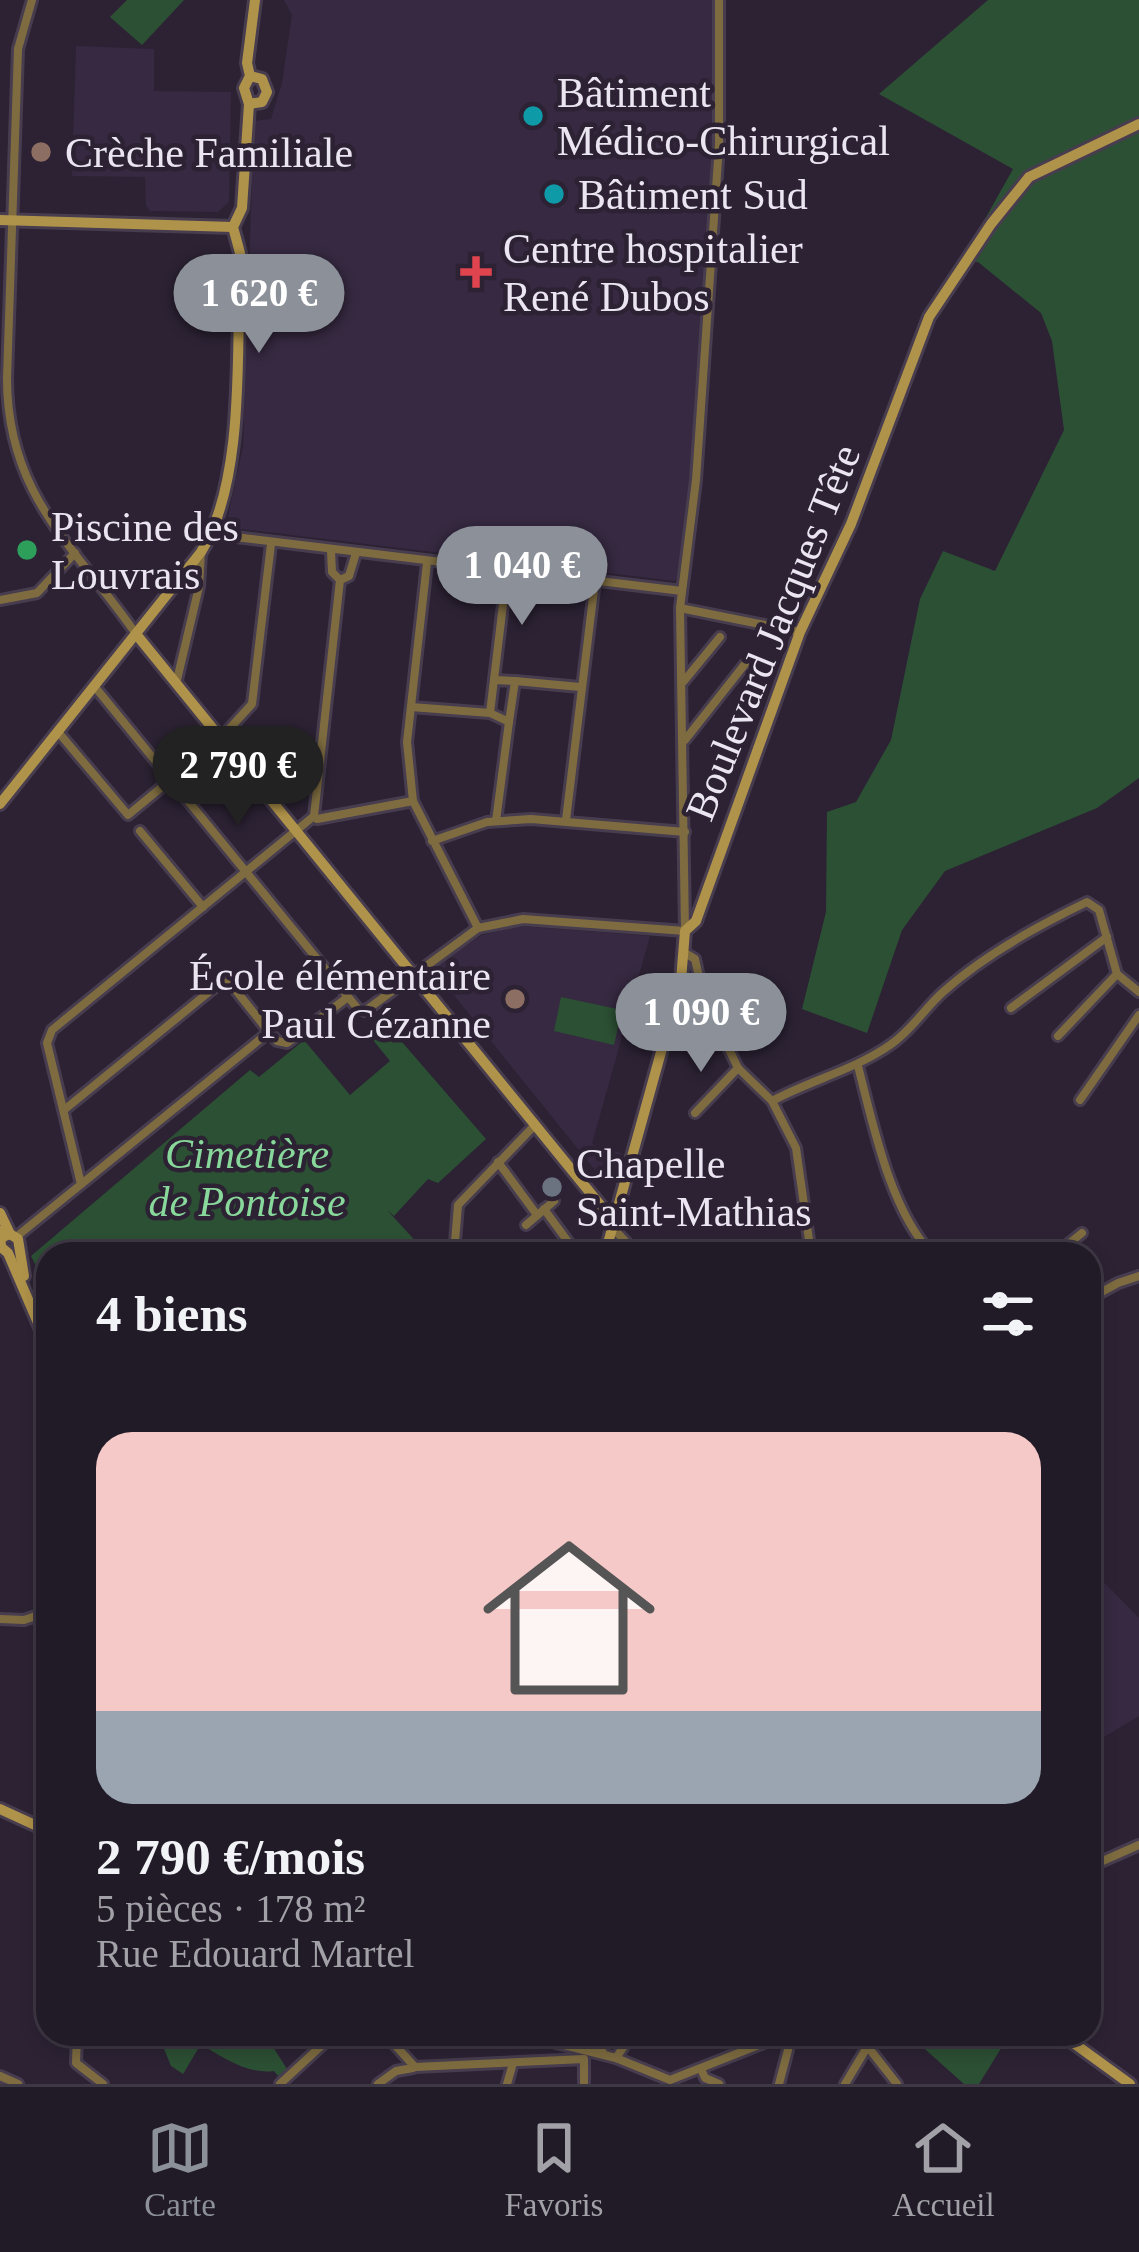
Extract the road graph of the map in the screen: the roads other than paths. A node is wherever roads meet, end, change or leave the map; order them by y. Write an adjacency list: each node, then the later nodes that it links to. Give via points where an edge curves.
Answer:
1 (255, 0): 4 (street)
2 (719, 0): 22 (street, via 719,145)
3 (30, 1): 8 (street, via 18,49)
4 (250, 76): 5 (street); 5 (street, via 262,79 267,92)
5 (249, 104): 10 (street, via 242,208)
6 (1139, 124): 25 (street, Boulevard Jacques Tête, via 1029,176 928,317 851,524)
7 (0, 128): 8 (street)
8 (15, 128): 9 (street)
9 (6, 220): 10 (street); 11 (street)
10 (232, 227): 12 (street, via 240,253 232,443)
11 (4, 378): 16 (street, via 22,470)
12 (211, 534): 13 (street); 15 (street)
13 (272, 544): 14 (street); 39 (street, via 252,704)
14 (331, 550): 17 (street); 20 (street)
15 (201, 552): 26 (street); 32 (street)
16 (74, 553): 23 (street, via 37,593); 26 (street)
17 (356, 553): 18 (street); 20 (street)
18 (428, 562): 19 (street); 35 (street)
19 (507, 572): 21 (street); 29 (street)
20 (340, 580): 44 (street)
21 (595, 581): 22 (street); 34 (street)
22 (682, 591): 24 (street)
23 (0, 600)
24 (680, 608): 25 (street); 31 (street)
25 (800, 632): 54 (street, Boulevard Jacques Tête)
26 (136, 634): 32 (street); 33 (street)
27 (720, 637): 31 (street)
28 (746, 664): 40 (street)
29 (494, 680): 30 (street); 36 (street)
30 (515, 682): 34 (street); 37 (street)
31 (683, 682): 40 (street)
32 (176, 684): 39 (street)
33 (94, 687): 38 (street); 41 (street)
34 (580, 687): 45 (street)
35 (411, 707): 36 (street); 42 (street)
36 (490, 713): 37 (street)
37 (509, 722): 46 (street)
38 (58, 733): 41 (street, via 128,815); 43 (street)
39 (220, 739): 41 (street); 47 (street)
40 (684, 742): 49 (street)
41 (171, 781): 51 (street)
42 (413, 801): 44 (street); 50 (street)
43 (0, 804)
44 (314, 816): 47 (street)
45 (566, 820): 46 (street); 49 (street)
46 (496, 821): 50 (street)
47 (294, 830): 51 (street); 58 (street)
48 (140, 831): 52 (street)
49 (685, 832): 54 (street)
50 (431, 841): 53 (street)
51 (244, 871): 52 (street); 60 (street)
52 (203, 907): 69 (street, via 52,1030 47,1043)
53 (478, 928): 54 (street, via 523,919); 58 (street)
54 (686, 932): 56 (street, Boulevard Jacques Tête)
55 (1107, 937): 57 (street); 61 (street); 65 (street, via 1092,902 1049,920 954,984 911,1030)
56 (685, 953): 66 (street, via 695,959); 78 (street, Boulevard Jacques Tête)
57 (1117, 974): 59 (street); 64 (street)
58 (412, 975): 60 (street, via 365,1011); 71 (street)
59 (1139, 992)
60 (348, 997): 63 (street, via 287,1043)
61 (1010, 1008)
62 (1139, 1015): 67 (street)
63 (268, 1032): 69 (street, via 230,983 220,982); 73 (street)
64 (1058, 1036)
65 (858, 1066): 68 (street); 86 (street, via 879,1146)
66 (738, 1068): 68 (street); 70 (street)
67 (1080, 1100)
68 (772, 1101): 85 (street, via 796,1148)
69 (64, 1110): 73 (street)
70 (695, 1113)
71 (534, 1126): 72 (street); 78 (street)
72 (498, 1162): 75 (street); 81 (street, via 458,1205)
73 (81, 1184): 80 (street)
74 (554, 1201): 75 (street)
75 (540, 1212): 77 (street); 82 (street)
76 (0, 1213): 80 (street)
77 (526, 1225)
78 (613, 1225): 83 (street, Boulevard Jacques Tête); 84 (street)
79 (1082, 1233): 87 (street)
80 (8, 1239): 90 (street); 91 (street)
81 (455, 1242)
82 (566, 1242)
83 (608, 1242)
84 (627, 1242)
85 (809, 1242)
86 (920, 1242)
87 (1071, 1242)
88 (1139, 1276): 89 (street)
89 (1101, 1292)
90 (36, 1304)
91 (36, 1314)
92 (36, 1616): 93 (street)
93 (0, 1619)
94 (0, 1809): 95 (street)
95 (36, 1826)
96 (1139, 1845): 97 (street)
97 (1101, 1862)
98 (77, 2046): 115 (street, via 76,2063)
99 (321, 2046): 116 (street)
100 (397, 2046): 110 (street)
101 (567, 2046): 108 (street)
102 (602, 2046): 108 (street)
103 (620, 2046): 108 (street)
104 (749, 2046): 111 (street)
105 (788, 2046): 121 (street)
106 (1077, 2046): 113 (street)
107 (868, 2048): 122 (street); 123 (street)
108 (609, 2057): 111 (street, via 666,2079)
109 (512, 2063): 110 (street); 118 (street); 119 (street, via 584,2059)
110 (415, 2067): 117 (street)
111 (701, 2069): 120 (street)
112 (0, 2076): 114 (street)
113 (1122, 2081)
114 (18, 2084)
115 (103, 2084)
116 (280, 2084)
117 (378, 2084)
118 (506, 2084)
119 (584, 2084)
120 (719, 2084)
121 (779, 2084)
122 (845, 2084)
123 (897, 2084)

